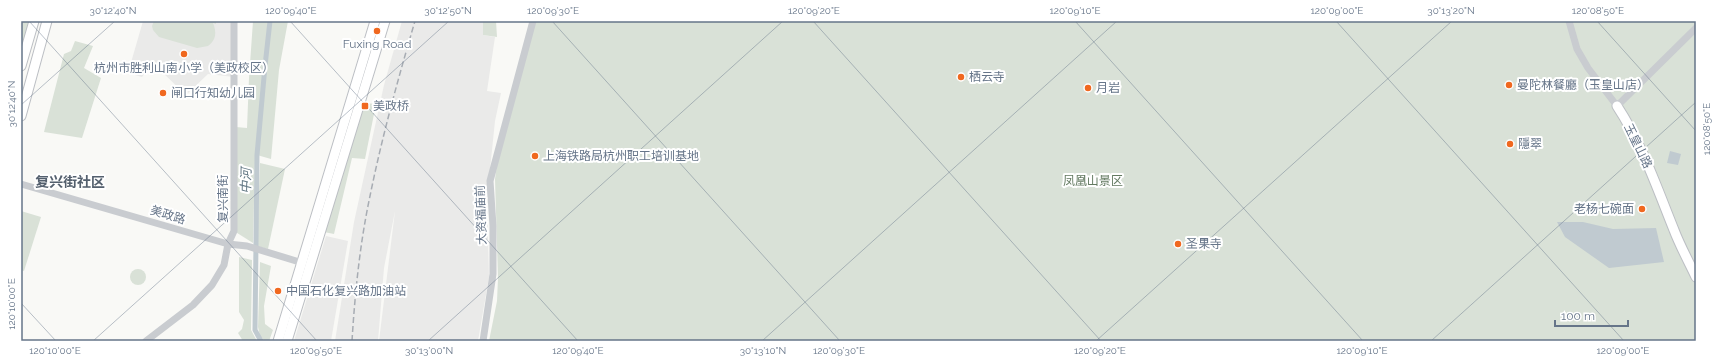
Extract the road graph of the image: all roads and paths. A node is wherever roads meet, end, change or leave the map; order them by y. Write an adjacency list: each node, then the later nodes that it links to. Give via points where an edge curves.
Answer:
1 (34, 21): 9 (main road)
2 (47, 21): 11 (main road)
3 (234, 21): 13 (street, 复兴南街, via 234,231)
4 (376, 21): 14 (main road)
5 (385, 21): 14 (main road)
6 (533, 21): 19 (street, 大资福庙前, via 490,181 494,274)
7 (1569, 21): 10 (street, 玉皇山路, via 1577,49)
8 (1696, 28): 10 (street)
9 (21, 66)
10 (1617, 106): 15 (main road, 玉皇山路, via 1650,169 1674,231)
11 (21, 116)
12 (21, 184): 13 (street, 美政路)
13 (228, 244): 14 (street, 美政路); 16 (street, 复兴南街, via 224,265 212,286 193,305)
14 (306, 264): 17 (main road); 18 (main road)
15 (1696, 277)
16 (146, 341)
17 (278, 341)
18 (288, 341)
19 (483, 341)

